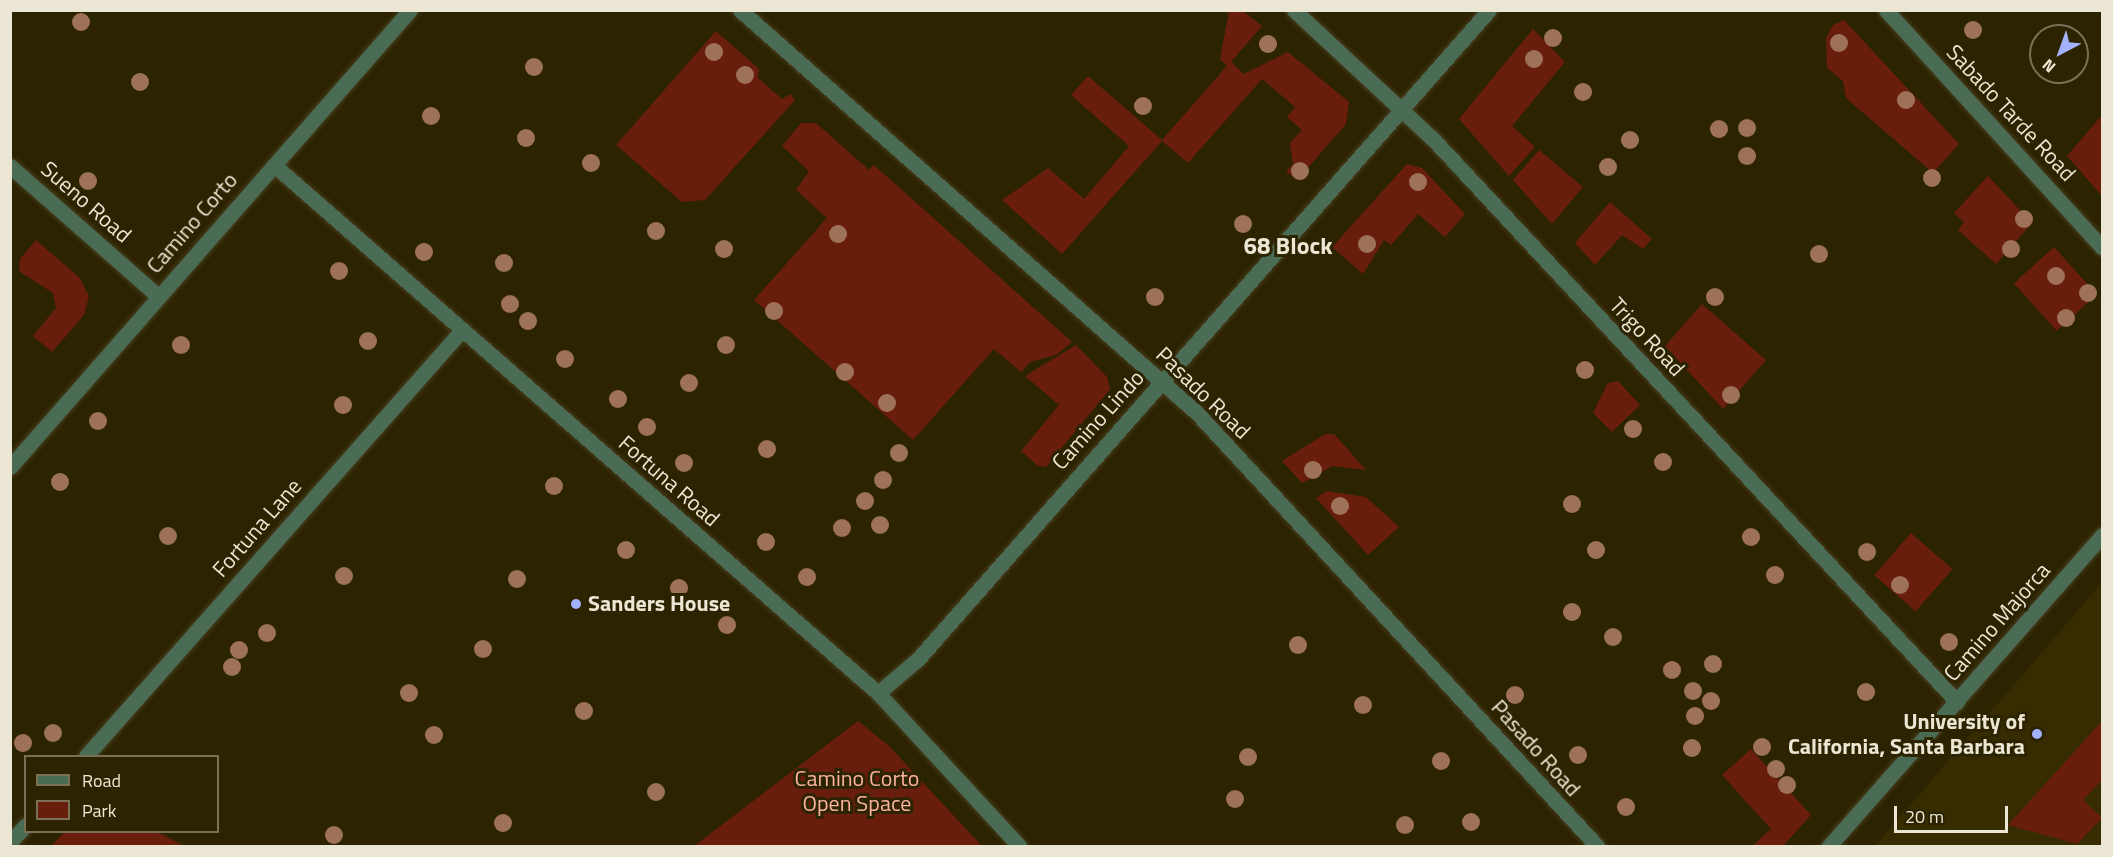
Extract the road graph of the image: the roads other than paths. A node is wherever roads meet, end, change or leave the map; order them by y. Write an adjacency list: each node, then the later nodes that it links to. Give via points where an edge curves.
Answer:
1 (410, 10): 7 (street, Camino Corto)
2 (740, 10): 12 (street, Pasado Road)
3 (1294, 10): 6 (street, Trigo Road)
4 (1490, 10): 6 (street, Camino Lindo)
5 (1886, 10): 9 (street, Sabado Tarde Road)
6 (1403, 109): 12 (street, Camino Lindo); 16 (street, Trigo Road)
7 (273, 165): 10 (street, Camino Corto); 11 (street, Fortuna Road)
8 (10, 166): 10 (street, Sueno Road)
9 (2103, 247)
10 (158, 296): 13 (street, Camino Corto)
11 (462, 330): 15 (street, Fortuna Road); 17 (street, Fortuna Lane)
12 (1162, 382): 15 (street, Camino Lindo, via 918,659); 21 (street, Pasado Road, via 1233,452)
13 (10, 467)
14 (2103, 535): 16 (street, Camino Majorca)
15 (878, 693): 20 (street, Fortuna Road)
16 (1956, 702): 22 (street, Camino Majorca)
17 (87, 755)
18 (24, 827): 19 (street)
19 (10, 842)
20 (1019, 846)
21 (1597, 846)
22 (1829, 846)

